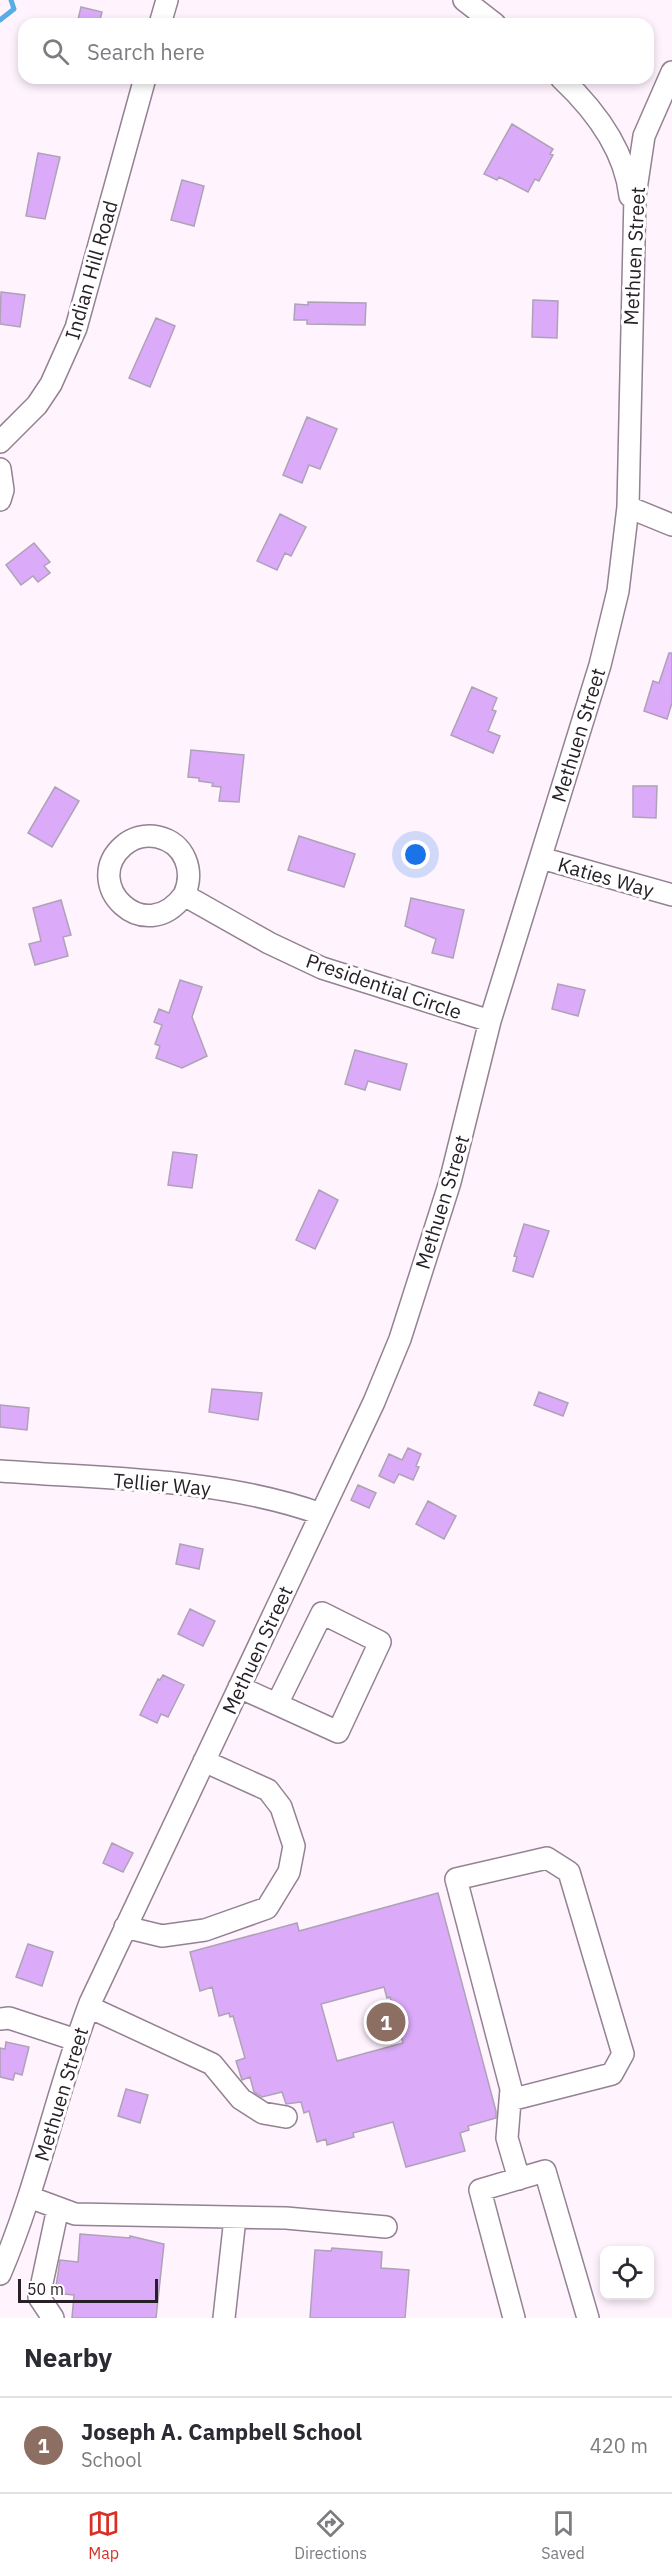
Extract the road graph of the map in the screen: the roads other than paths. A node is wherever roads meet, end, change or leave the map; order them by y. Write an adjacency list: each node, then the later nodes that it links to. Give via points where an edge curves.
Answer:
1 (167, 0): 3 (street)
2 (464, 0): 4 (street)
3 (162, 18)
4 (487, 18)
5 (672, 72): 8 (street, Methuen Street, via 644,136)
6 (143, 84): 9 (street, Indian Hill Road, via 76,328 51,384 37,405)
7 (567, 84): 8 (street, via 582,98 610,139 629,189)
8 (633, 221): 12 (street, Methuen Street)
9 (0, 442)
10 (0, 469): 11 (street)
11 (0, 500)
12 (627, 507): 13 (street); 14 (street, Methuen Street, via 618,591 600,665)
13 (672, 525)
14 (541, 858): 16 (street, Katies Way); 17 (street, Methuen Street)
15 (184, 895): 17 (street, Presidential Circle, via 322,968)
16 (672, 895)
17 (490, 1022): 19 (street, Methuen Street, via 450,1182 400,1340)
18 (0, 1471): 19 (street, Tellier Way, via 242,1491)
19 (321, 1514): 20 (street, Methuen Street)
20 (239, 1687): 21 (street); 22 (street, Methuen Street)
21 (277, 1704): 21 (street, via 338,1732 380,1642 322,1614)
22 (204, 1761): 23 (street, Methuen Street); 23 (street, via 268,1790 281,1807 294,1846 289,1872 267,1908 205,1930 162,1936)
23 (125, 1927): 24 (street, Methuen Street)
24 (89, 2007): 26 (street, Methuen Street); 28 (street, via 212,2064 241,2099 263,2113)
25 (0, 2019): 26 (street, via 9,2018)
26 (76, 2040): 30 (street, Methuen Street)
27 (510, 2100): 27 (street, via 511,2089 456,1879 547,1858 569,1872 623,2054 612,2074); 29 (street, via 507,2138)
28 (286, 2117)
29 (519, 2179): 37 (street, via 480,2190); 38 (street, via 545,2171)
30 (29, 2197): 31 (street); 34 (street, Methuen Street)
31 (57, 2208): 32 (street, via 75,2214); 35 (street, via 39,2297)
32 (235, 2217): 33 (street); 36 (street)
33 (386, 2227)
34 (0, 2274)
35 (53, 2318)
36 (224, 2318)
37 (513, 2318)
38 (588, 2318)

